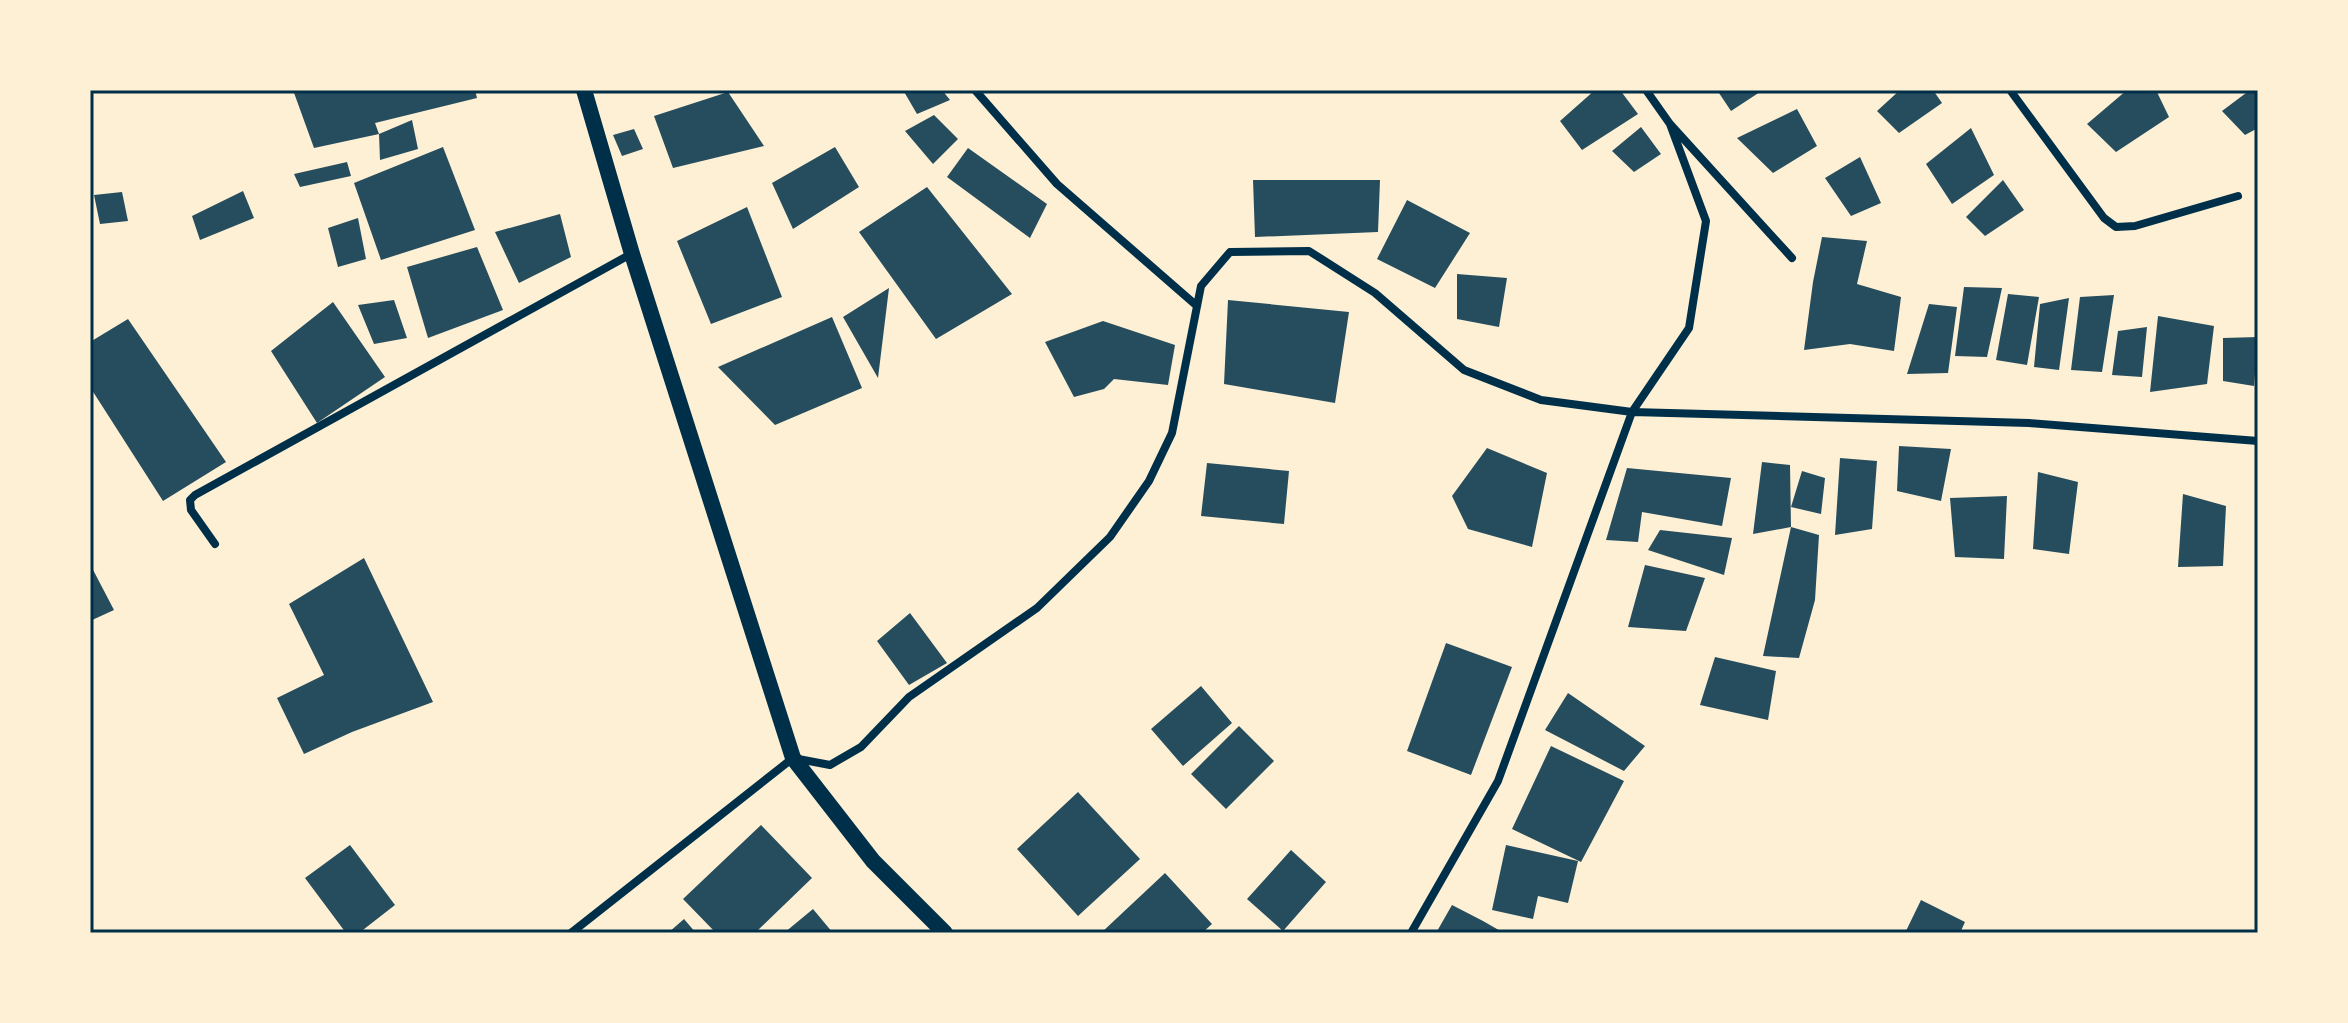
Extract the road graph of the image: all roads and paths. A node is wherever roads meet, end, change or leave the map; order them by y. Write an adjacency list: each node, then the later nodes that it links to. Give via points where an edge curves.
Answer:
1 (584, 90): 7 (main road)
2 (975, 90): 9 (street, via 1057,184)
3 (1646, 90): 5 (street)
4 (2010, 90): 6 (street, via 2116,227)
5 (1670, 124): 8 (street); 10 (street, via 1706,221 1689,328)
6 (2238, 196)
7 (632, 254): 12 (street, via 195,495 191,510); 13 (main road)
8 (1792, 258)
9 (1197, 306): 10 (street, via 1201,286 1230,252 1309,251 1375,293 1464,370 1541,400); 13 (street, via 1172,433 1149,481 1110,537 1037,608 909,697 861,747 830,765)
10 (1632, 412): 11 (street, via 2029,423); 16 (street, via 1498,781)
11 (2258, 441)
12 (215, 544)
13 (793, 758): 14 (street); 15 (main road, via 873,861)
14 (571, 933)
15 (945, 933)
16 (1411, 933)

